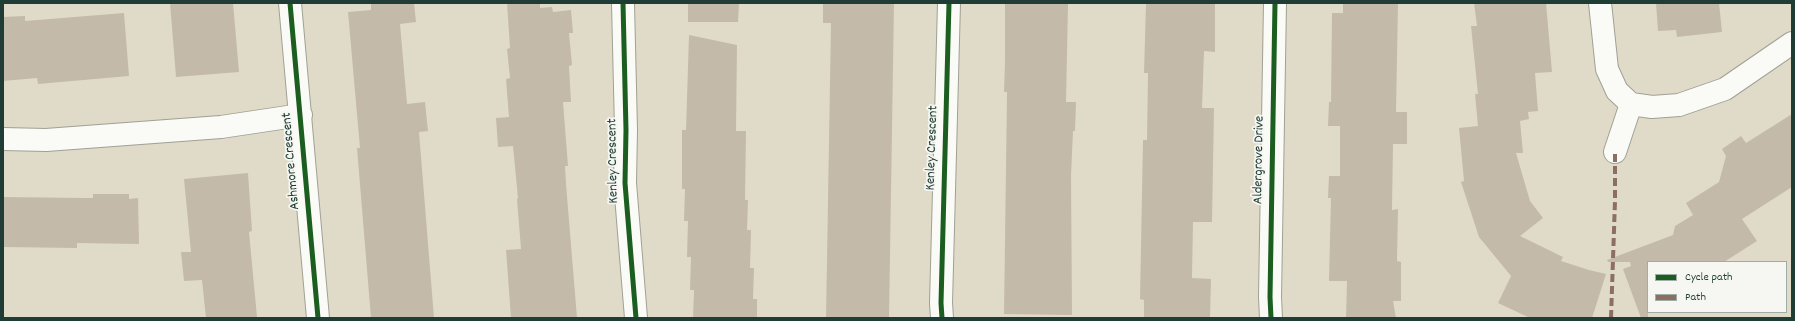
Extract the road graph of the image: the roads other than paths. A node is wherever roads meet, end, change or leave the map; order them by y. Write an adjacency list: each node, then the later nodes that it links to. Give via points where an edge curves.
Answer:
1 (290, 3): 8 (street, Ashmore Crescent)
2 (623, 3): 12 (street, Kenley Crescent, via 625,183)
3 (949, 3): 13 (street, Kenley Crescent)
4 (1275, 3): 14 (street, Aldergrove Drive)
5 (1600, 3): 7 (street, via 1607,69 1617,91)
6 (1792, 44): 7 (street, via 1725,89 1679,105 1652,107)
7 (1631, 104): 10 (street)
8 (301, 115): 9 (street, Ashmore Crescent, via 222,127 46,140); 11 (street, Ashmore Crescent)
9 (3, 139)
10 (1615, 152)
11 (318, 318)
12 (636, 318)
13 (942, 318)
14 (1271, 318)

